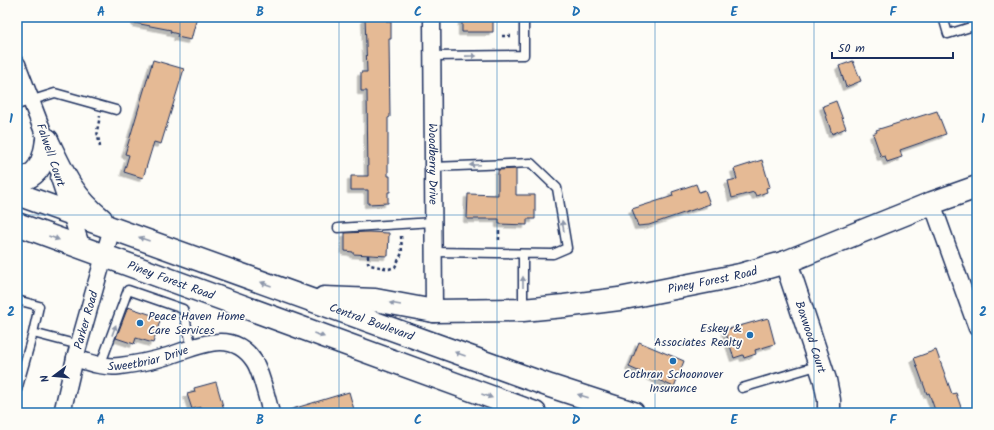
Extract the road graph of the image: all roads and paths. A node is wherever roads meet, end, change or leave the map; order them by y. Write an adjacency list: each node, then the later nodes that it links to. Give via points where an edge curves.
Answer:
1 (432, 17): 5 (street, Woodberry Drive)
2 (524, 17): 5 (lane, one-way to 2, via 524,55)
3 (943, 17): 4 (lane, via 948,34)
4 (977, 25)
5 (432, 56): 12 (street, Woodberry Drive)
6 (17, 64): 7 (street, Falwell Court)
7 (24, 103): 8 (lane, via 55,93); 10 (street, Falwell Court)
8 (102, 106): 9 (lane); 11 (path, via 97,131)
9 (116, 110)
10 (47, 140): 13 (main road, via 44,161 36,173); 16 (street, Falwell Court); 21 (main road, via 67,183 85,206)
11 (100, 147)
12 (433, 167): 19 (street, Woodberry Drive); 26 (lane, one-way to 12, via 553,254 567,248 557,188 531,163)
13 (17, 181)
14 (977, 187): 17 (main road, Piney Forest Road)
15 (17, 194): 16 (main road)
16 (62, 202): 18 (main road, via 37,217); 21 (main road); 23 (street, Falwell Court)
17 (932, 203): 29 (main road, Piney Forest Road); 32 (street)
18 (17, 214)
19 (433, 222): 22 (lane); 25 (street, Woodberry Drive)
20 (17, 224): 23 (main road, Piney Forest Road, one-way to 23)
21 (112, 228): 28 (street, Parker Road); 30 (main road, Central Boulevard, one-way to 21)
22 (338, 228)
23 (82, 248): 28 (main road, Piney Forest Road)
24 (400, 249): 27 (path, via 401,258 395,267 389,269 370,265)
25 (433, 252): 26 (lane); 34 (street, Woodberry Drive)
26 (523, 254): 33 (lane, one-way to 26)
27 (368, 255)
28 (105, 256): 38 (street, Parker Road); 45 (main road, Piney Forest Road, one-way to 45)
29 (786, 262): 33 (main road, Piney Forest Road, via 740,275 619,299); 39 (main road, Boxwood Court)
30 (303, 297): 34 (main road, Piney Forest Road, one-way to 30, via 375,300); 46 (main road, Central Boulevard, one-way to 30, via 550,386)
31 (17, 300): 36 (lane, via 39,306)
32 (973, 305): 35 (street)
33 (523, 310): 34 (main road, Piney Forest Road)
34 (434, 311)
35 (977, 328)
36 (33, 333): 38 (lane); 42 (lane)
37 (192, 348): 40 (street, Sweetbriar Drive, via 141,363); 40 (lane, one-way to 37, via 128,290 183,309); 44 (street, Sweetbriar Drive, via 211,341 228,342 249,354 255,362)
38 (77, 352): 40 (street, Sweetbriar Drive); 43 (street, Parker Road)
39 (820, 365): 41 (lane); 47 (main road, Boxwood Court, via 829,400)
40 (100, 366)
41 (742, 388)
42 (17, 390)
43 (62, 413)
44 (271, 413)
45 (536, 413)
46 (633, 413)
47 (829, 413)

